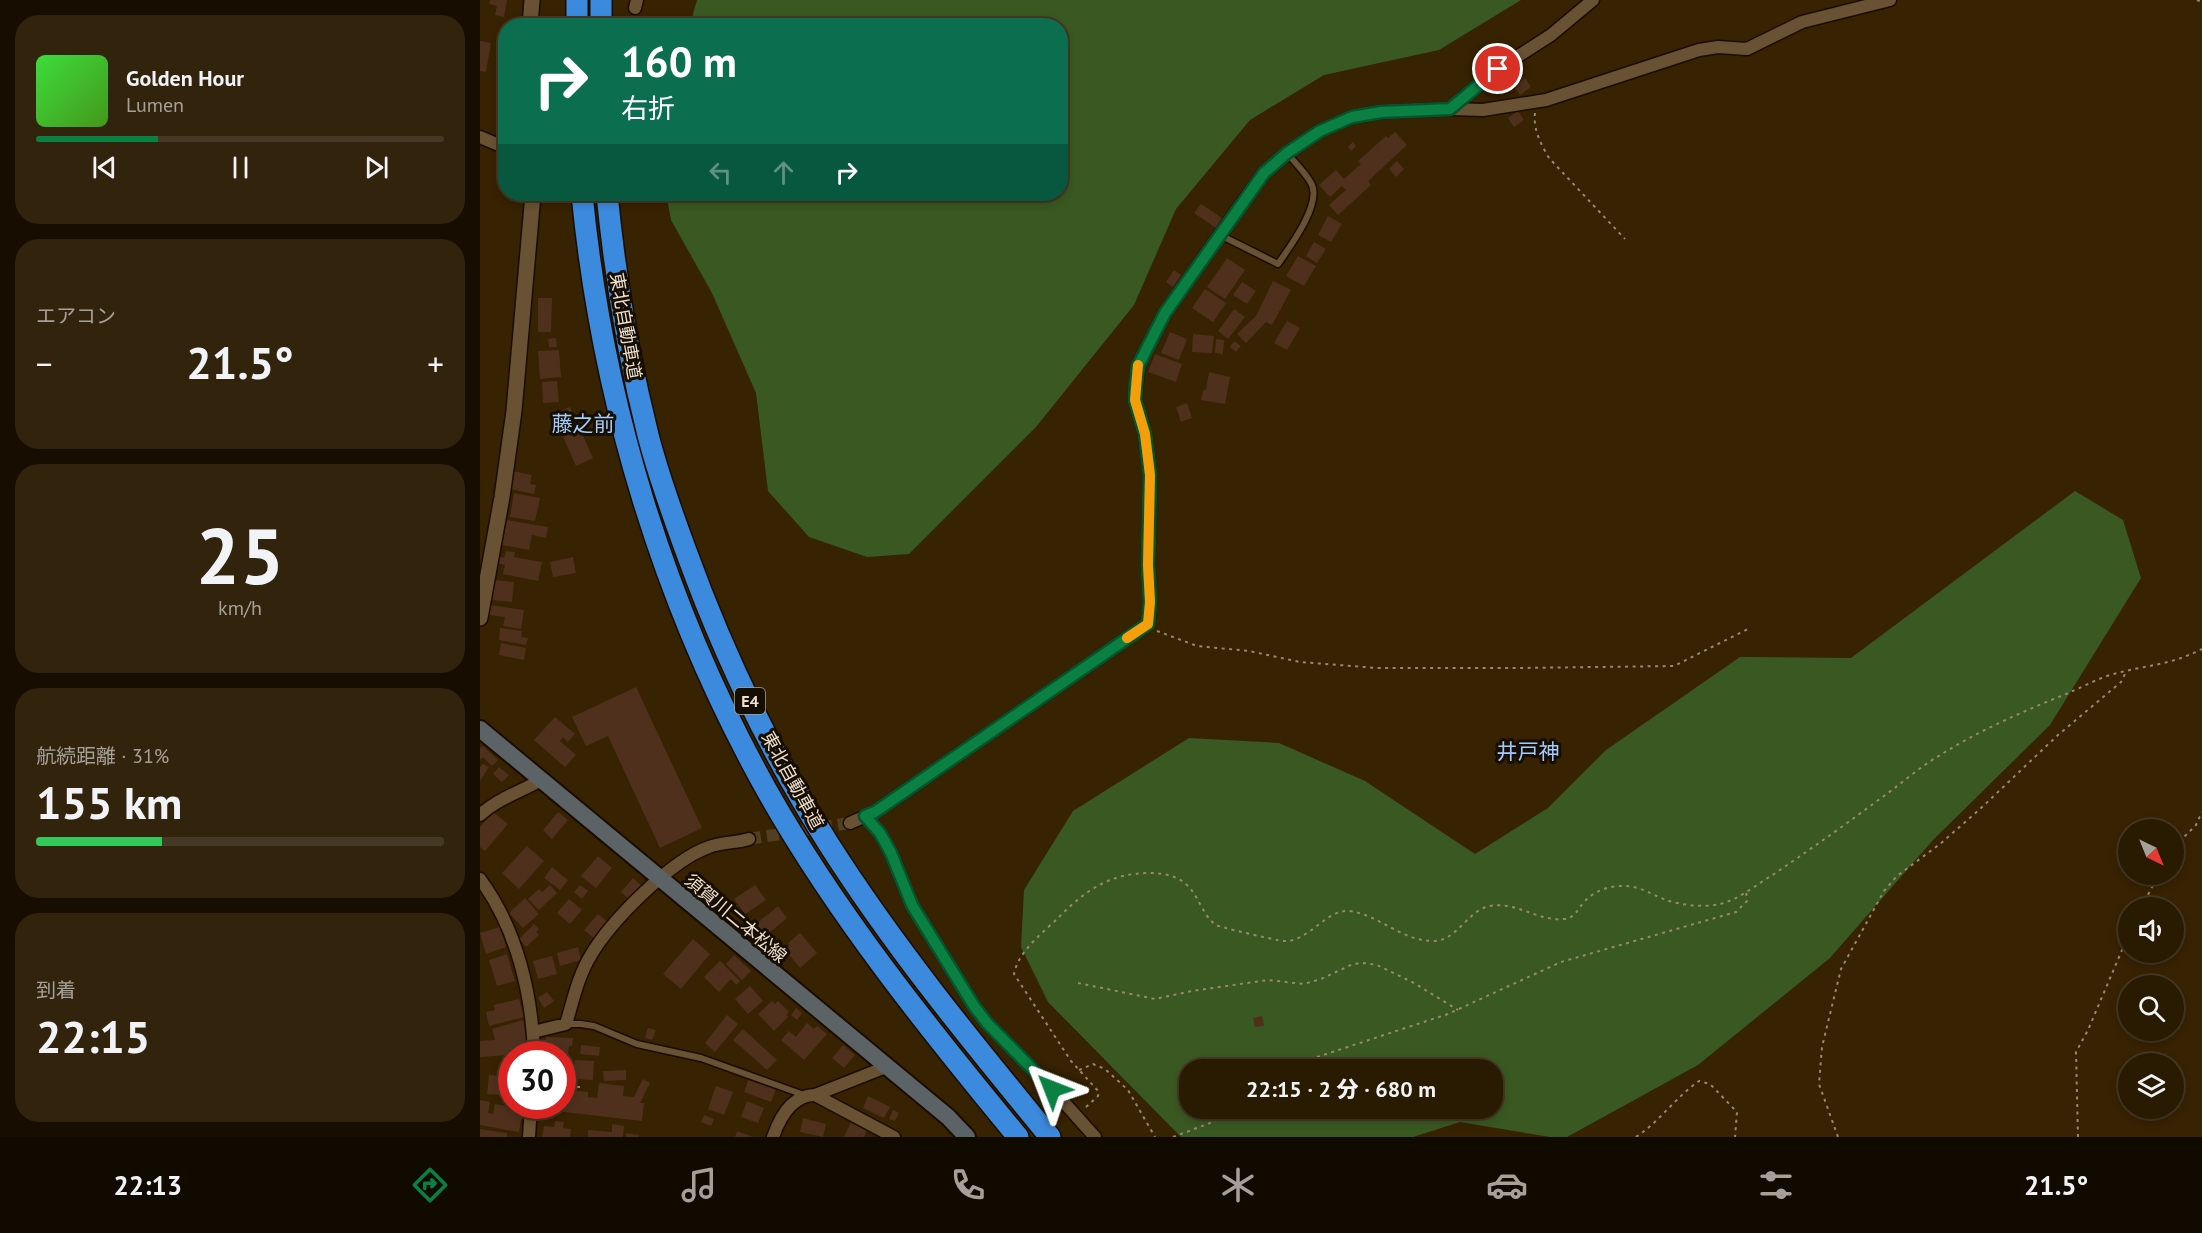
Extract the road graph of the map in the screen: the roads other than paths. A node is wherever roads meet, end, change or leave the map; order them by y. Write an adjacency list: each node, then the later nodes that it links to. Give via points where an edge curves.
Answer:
1 (532, 0): 6 (street)
2 (577, 0): 7 (highway)
3 (601, 0): 8 (highway)
4 (1593, 0): 9 (street)
5 (1890, 0): 9 (street, via 1802,22 1747,49 1699,50 1536,102 1483,110)
6 (531, 18)
7 (577, 18)
8 (601, 18)
9 (1450, 109): 12 (street, via 1352,117 1320,131)
10 (480, 137): 11 (street)
11 (498, 145)
12 (1287, 153): 16 (street, via 1264,173); 16 (lane, via 1314,191 1301,228 1278,264)
13 (532, 201): 17 (street, via 514,411)
14 (583, 201): 36 (highway, 東北自動車道 / E4, via 601,326 626,441 675,593 714,685 766,789 845,911 919,1013)
15 (608, 201): 37 (highway, 東北自動車道 / E4, via 625,332 648,436 698,584 736,674 788,774 878,917)
16 (1220, 235): 21 (street, via 1165,313 1138,366 1135,400 1145,434 1150,475 1148,624)
17 (480, 618)
18 (480, 729): 19 (main road, 須賀川二本松線)
19 (541, 780): 20 (street, via 493,803); 25 (main road, 須賀川二本松線)
20 (480, 815)
21 (865, 816): 22 (street); 38 (street, via 880,833 912,905 974,1006)
22 (850, 823)
23 (749, 839): 25 (street, via 709,847 687,857)
24 (480, 879): 27 (street, via 513,939)
25 (659, 879): 26 (street, via 590,955); 29 (main road, 須賀川二本松線)
26 (566, 1024): 27 (street); 30 (lane, via 594,1026 637,1044 701,1058)
27 (533, 1032): 28 (street)
28 (533, 1041)
29 (886, 1067): 30 (street); 35 (main road, 須賀川二本松線)
30 (810, 1095): 33 (street, via 788,1108); 34 (street)
31 (530, 1119): 32 (street)
32 (529, 1137)
33 (773, 1137)
34 (894, 1137)
35 (967, 1137)
36 (1018, 1137)
37 (1050, 1137)
38 (1095, 1137)

